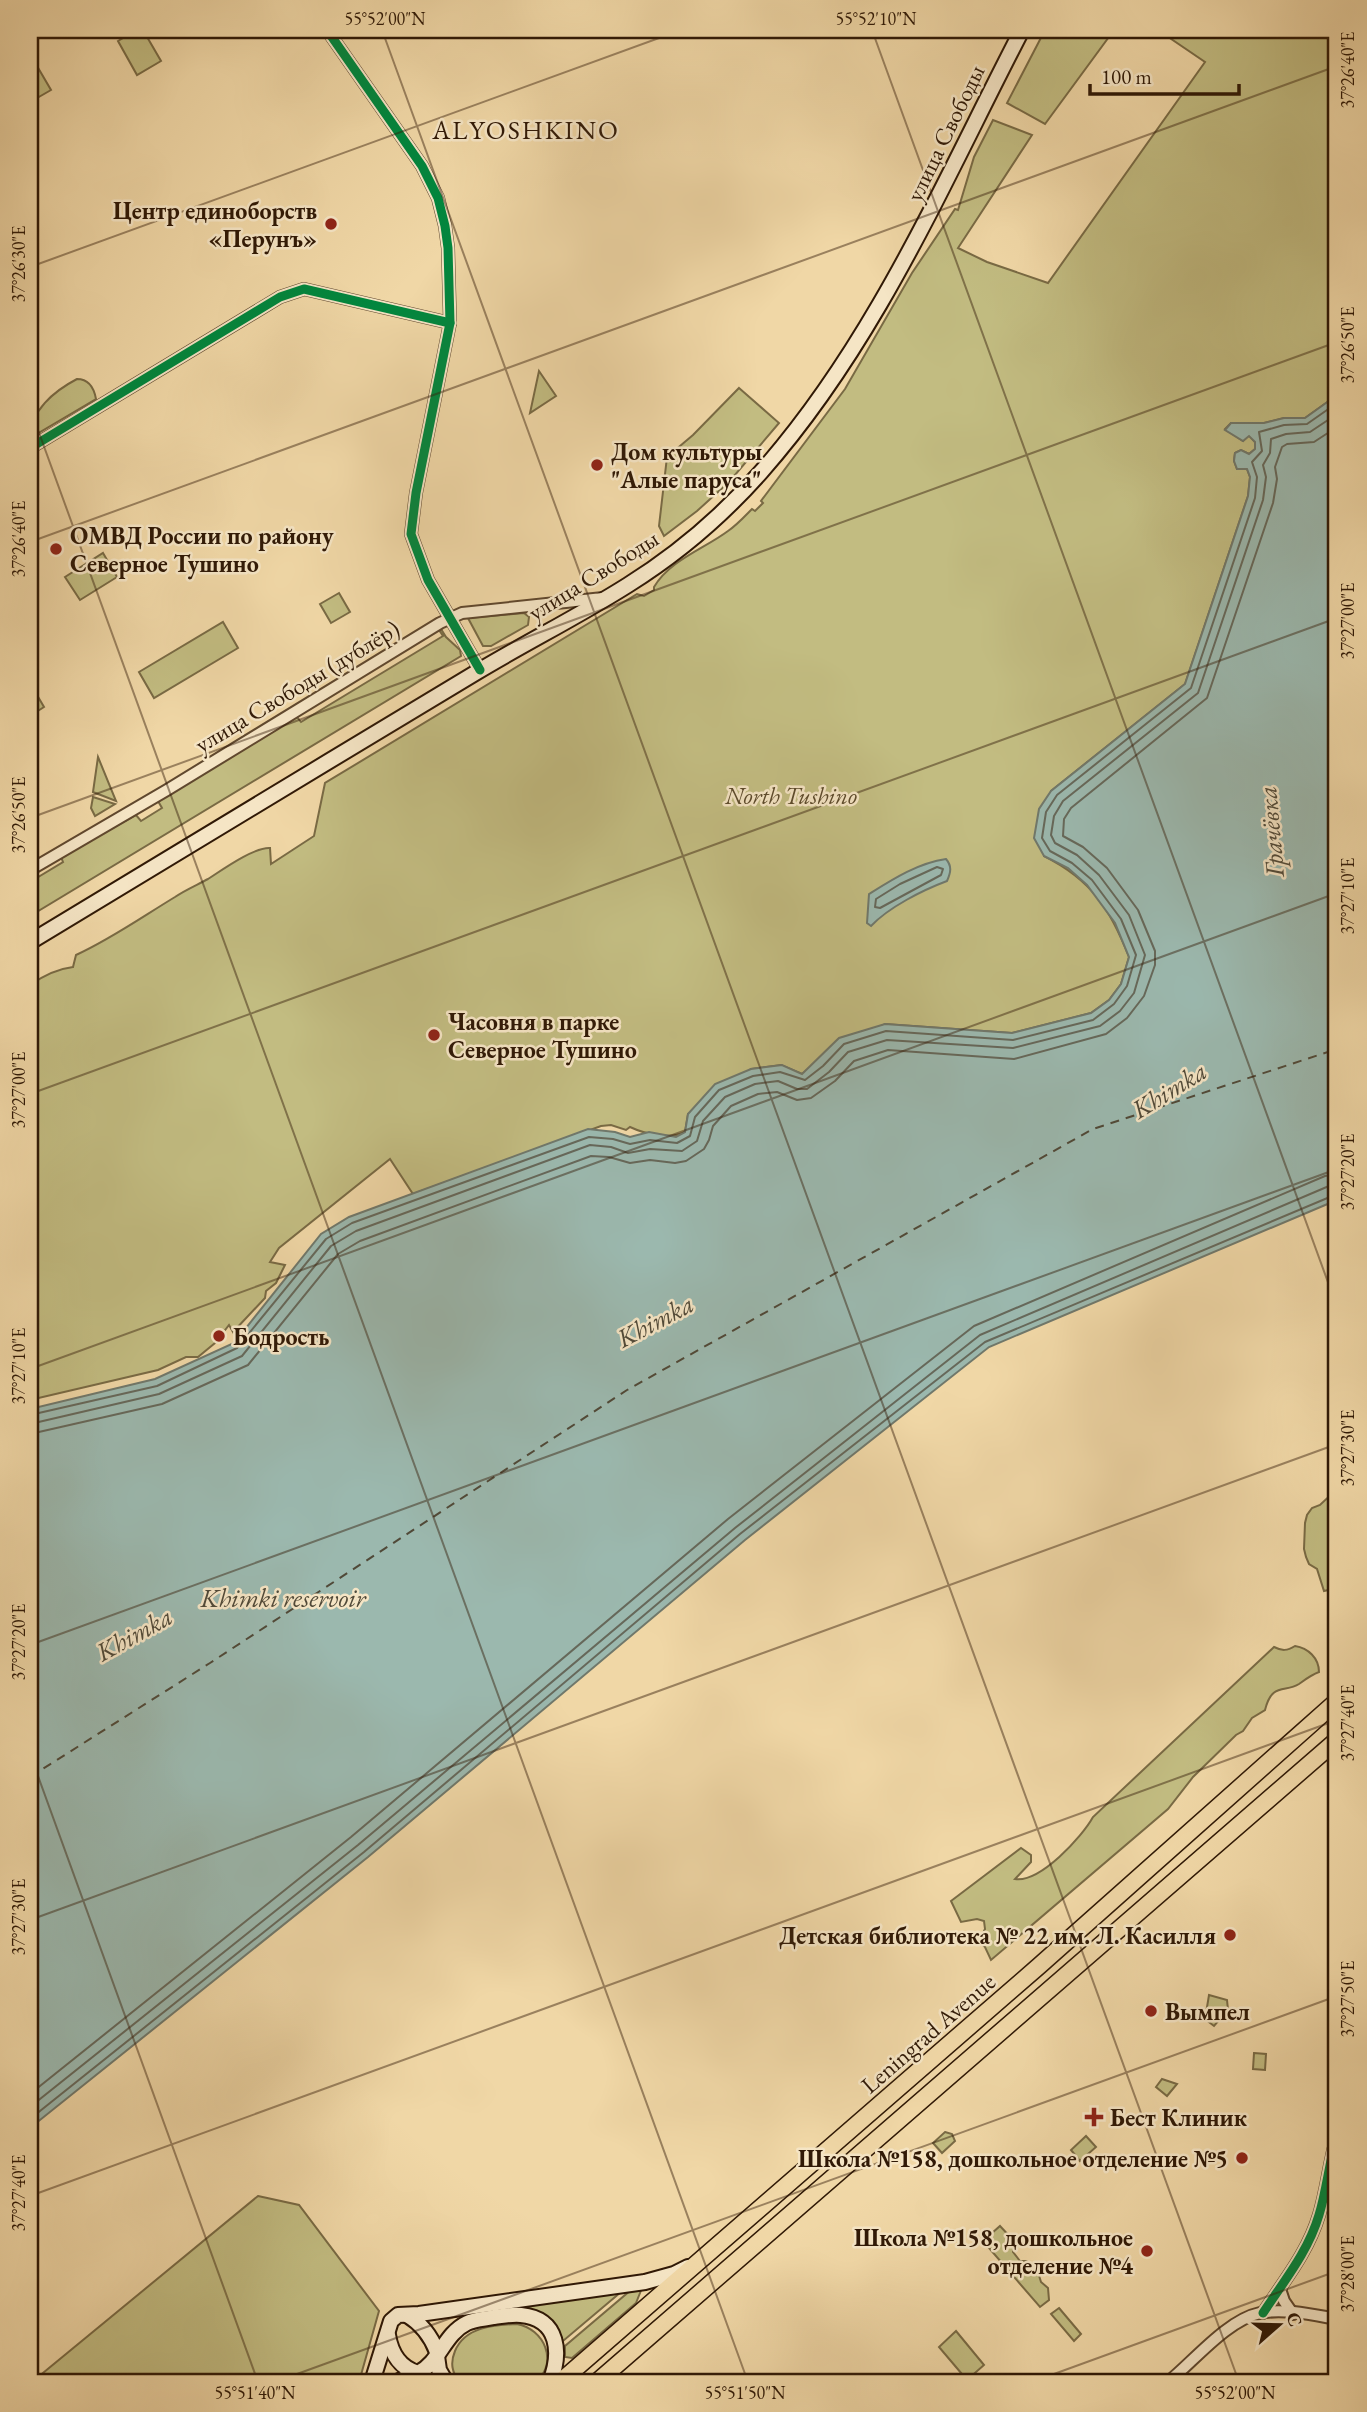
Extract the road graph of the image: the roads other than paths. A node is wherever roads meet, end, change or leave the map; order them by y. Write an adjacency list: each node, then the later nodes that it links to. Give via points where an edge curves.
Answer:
1 (327, 30): 3 (street, via 433,184 448,248)
2 (1022, 30): 5 (main road, улица Свободы, via 879,308 794,432 738,496 671,554)
3 (450, 323): 4 (street, via 304,289 280,297); 6 (street, via 411,524 422,568)
4 (30, 448)
5 (606, 598): 6 (street, улица Свободы (дублёр), via 462,613); 7 (main road, улица Свободы)
6 (450, 620): 7 (street); 8 (street, улица Свободы (дублёр))
7 (480, 670): 9 (main road, улица Свободы)
8 (30, 870)
9 (30, 942)
10 (1337, 1701): 13 (main road)
11 (1337, 1740): 21 (main road, Leningrad Avenue)
12 (1337, 2136): 14 (street, via 1319,2217)
13 (696, 2264): 17 (main road, via 645,2282); 27 (main road)
14 (1280, 2289): 15 (street); 16 (street)
15 (1263, 2313): 16 (street); 30 (street, via 1239,2321)
16 (1293, 2314): 18 (street)
17 (407, 2315): 19 (main road, via 394,2317); 20 (main road, via 430,2336)
18 (1337, 2319)
19 (388, 2335): 22 (main road, via 397,2359); 23 (main road)
20 (437, 2355): 22 (main road); 25 (main road); 26 (main road, via 466,2323 523,2315 541,2322 556,2343 557,2360)
21 (615, 2366): 28 (main road, Leningrad Avenue); 29 (main road)
22 (421, 2376): 24 (main road)
23 (372, 2382)
24 (397, 2382)
25 (446, 2382)
26 (550, 2382)
27 (560, 2382)
28 (597, 2382)
29 (605, 2382)
30 (1168, 2382)

